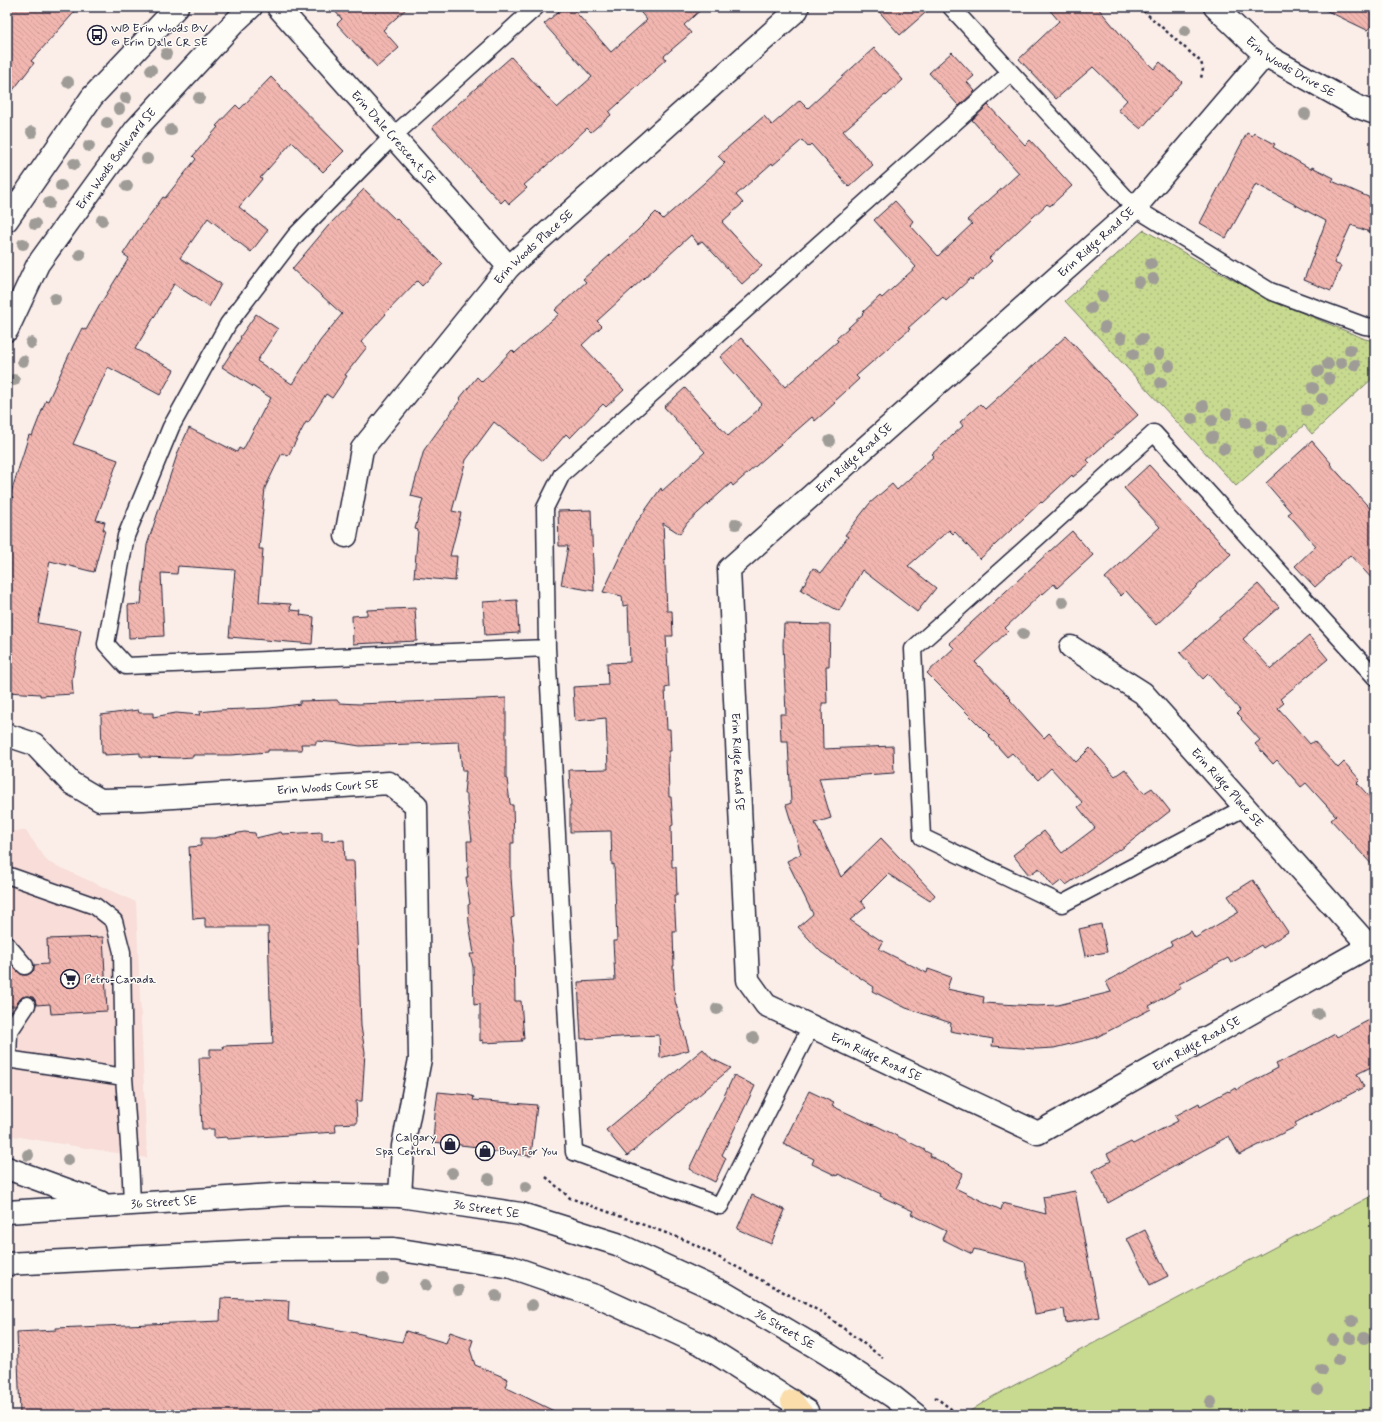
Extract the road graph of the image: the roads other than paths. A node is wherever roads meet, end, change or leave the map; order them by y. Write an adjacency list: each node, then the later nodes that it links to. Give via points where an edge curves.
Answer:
1 (177, 7): 13 (street, via 92,98)
2 (251, 7): 16 (street, Erin Woods Boulevard SE, via 136,129 38,264)
3 (278, 7): 11 (street, Erin Dale Crescent SE)
4 (536, 7): 11 (lane)
5 (951, 7): 9 (lane)
6 (1215, 7): 8 (street, Erin Woods Drive SE)
7 (797, 10): 14 (street, Erin Woods Place SE)
8 (1265, 55): 10 (street, Erin Woods Drive SE, via 1358,107); 12 (street, Erin Ridge Road SE)
9 (1010, 73): 12 (lane); 19 (lane, via 562,474 545,508)
10 (1375, 113)
11 (392, 137): 14 (street, Erin Dale Crescent SE); 19 (lane, via 295,236 228,324 171,427 126,536 106,644 126,666)
12 (1135, 208): 15 (lane, via 1270,291 1365,326); 28 (street, Erin Ridge Road SE, via 729,569 748,980 766,1006)
13 (7, 220)
14 (508, 267): 17 (street, Erin Woods Place SE, via 362,449)
15 (1375, 327)
16 (7, 330)
17 (346, 536)
18 (1070, 647): 22 (street, Erin Ridge Place SE, via 1143,693)
19 (547, 648): 28 (lane, via 574,1152 720,1206)
20 (1375, 677): 22 (lane, via 1154,433 913,649 922,837 1062,904)
21 (7, 735): 33 (street, Erin Woods Court SE, via 34,744 72,783 100,800 389,783 416,805 420,1059 403,1146)
22 (1244, 808): 25 (street, Erin Ridge Place SE)
23 (7, 875): 31 (lane, via 95,906 114,921 122,952)
24 (7, 945): 26 (lane)
25 (1372, 945): 28 (street, Erin Ridge Road SE, via 1038,1133)
26 (25, 966)
27 (27, 1005): 29 (lane)
28 (811, 1026)
29 (8, 1031): 30 (lane)
30 (8, 1059): 31 (lane)
31 (124, 1077): 34 (lane)
32 (7, 1168): 35 (street)
33 (400, 1196): 34 (street, 36 Street SE, via 290,1194); 40 (street, 36 Street SE, via 521,1214 617,1244 726,1294 826,1353 892,1396)
34 (132, 1203): 35 (street, 36 Street SE)
35 (106, 1205): 36 (street, 36 Street SE)
36 (7, 1212)
37 (7, 1264): 38 (street, via 277,1250 394,1249 511,1267 598,1296 703,1345)
38 (798, 1408): 39 (street)
39 (812, 1415)
40 (916, 1415)

